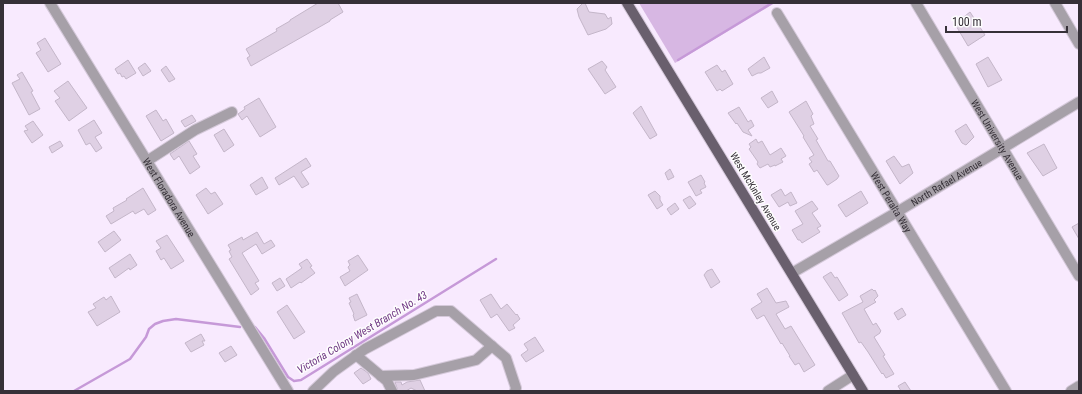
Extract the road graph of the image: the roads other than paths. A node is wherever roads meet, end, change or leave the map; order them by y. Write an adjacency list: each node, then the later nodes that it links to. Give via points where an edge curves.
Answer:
1 (50, 3): 10 (street, West Floradora Avenue)
2 (627, 3): 12 (main road, West McKinley Avenue)
3 (916, 3): 9 (street, West University Avenue)
4 (1055, 3): 6 (street)
5 (777, 13): 11 (street, West Peralta Way)
6 (1079, 44)
7 (1079, 102): 9 (street, North Rafael Avenue)
8 (232, 112): 10 (street, via 196,130)
9 (1003, 148): 11 (street, North Rafael Avenue); 13 (street, West University Avenue)
10 (147, 161): 19 (street, West Floradora Avenue)
11 (897, 212): 12 (street, North Rafael Avenue); 25 (street, West Peralta Way)
12 (792, 274): 16 (main road, West McKinley Avenue)
13 (1079, 276)
14 (492, 346): 15 (street, via 451,311 436,311); 17 (street, via 476,360 414,375); 22 (street, via 506,358)
15 (356, 355): 17 (street); 20 (street)
16 (854, 375): 23 (street); 24 (main road, West McKinley Avenue)
17 (381, 376): 21 (street)
18 (1079, 386): 26 (street)
19 (288, 391)
20 (313, 391)
21 (392, 391)
22 (515, 391)
23 (828, 391)
24 (863, 391)
25 (1006, 391)
26 (1071, 391)

